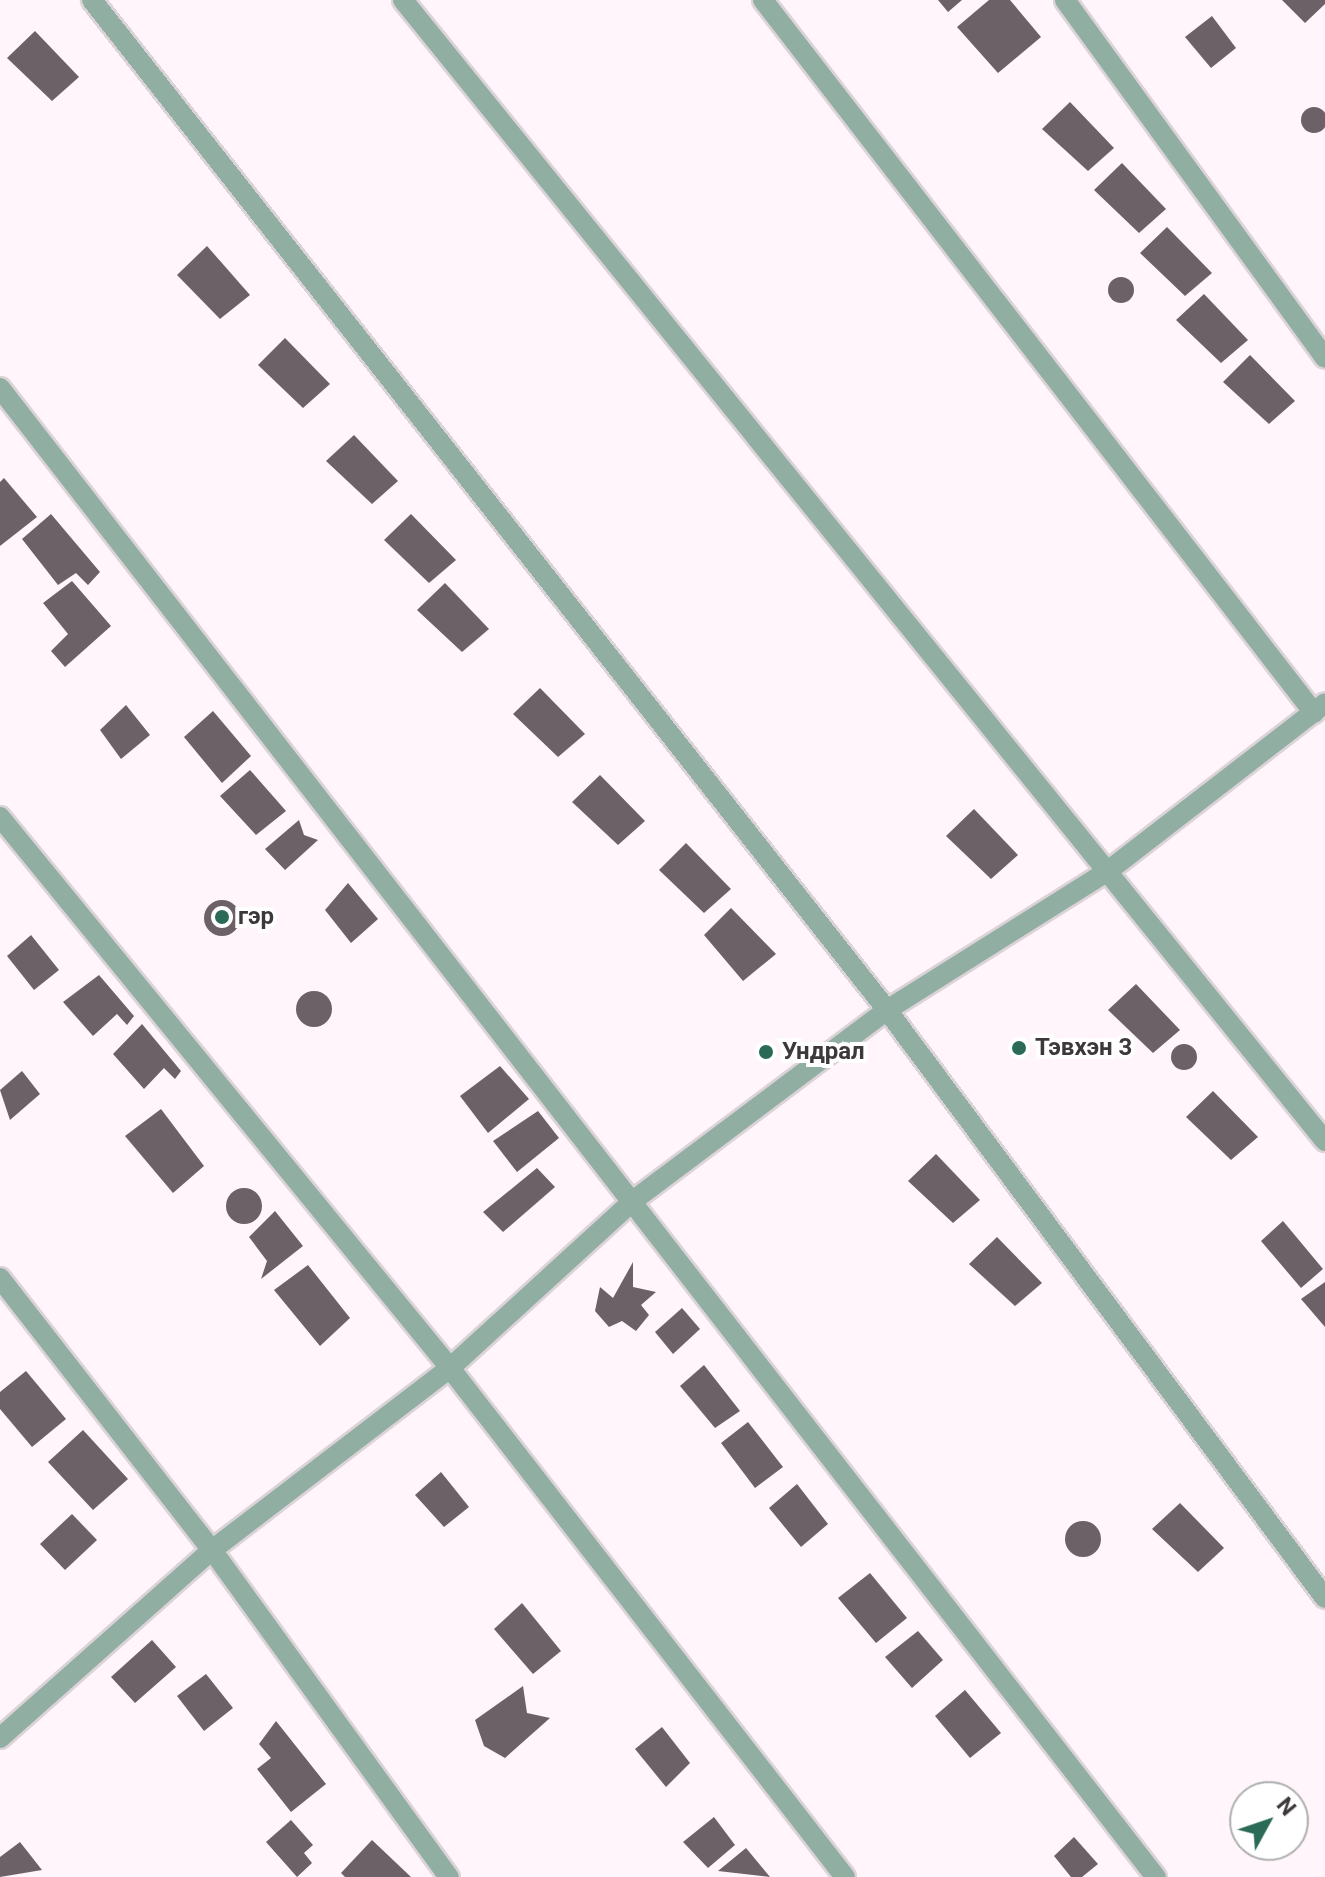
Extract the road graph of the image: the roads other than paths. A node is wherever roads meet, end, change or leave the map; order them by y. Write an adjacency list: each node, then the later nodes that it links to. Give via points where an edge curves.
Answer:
1 (92, 0): 10 (street)
2 (403, 0): 9 (street)
3 (763, 0): 7 (street)
4 (1065, 0): 5 (street)
5 (1325, 358)
6 (0, 388): 12 (street)
7 (1319, 708): 9 (street)
8 (0, 817): 14 (street)
9 (1108, 871): 10 (street); 11 (street)
10 (887, 1010): 12 (street); 16 (street)
11 (1325, 1141)
12 (634, 1200): 14 (street); 20 (street)
13 (0, 1278): 15 (street)
14 (450, 1368): 15 (street); 19 (street)
15 (212, 1550): 17 (street); 18 (street)
16 (1325, 1598)
17 (3, 1728)
18 (449, 1877)
19 (845, 1877)
20 (1156, 1877)

